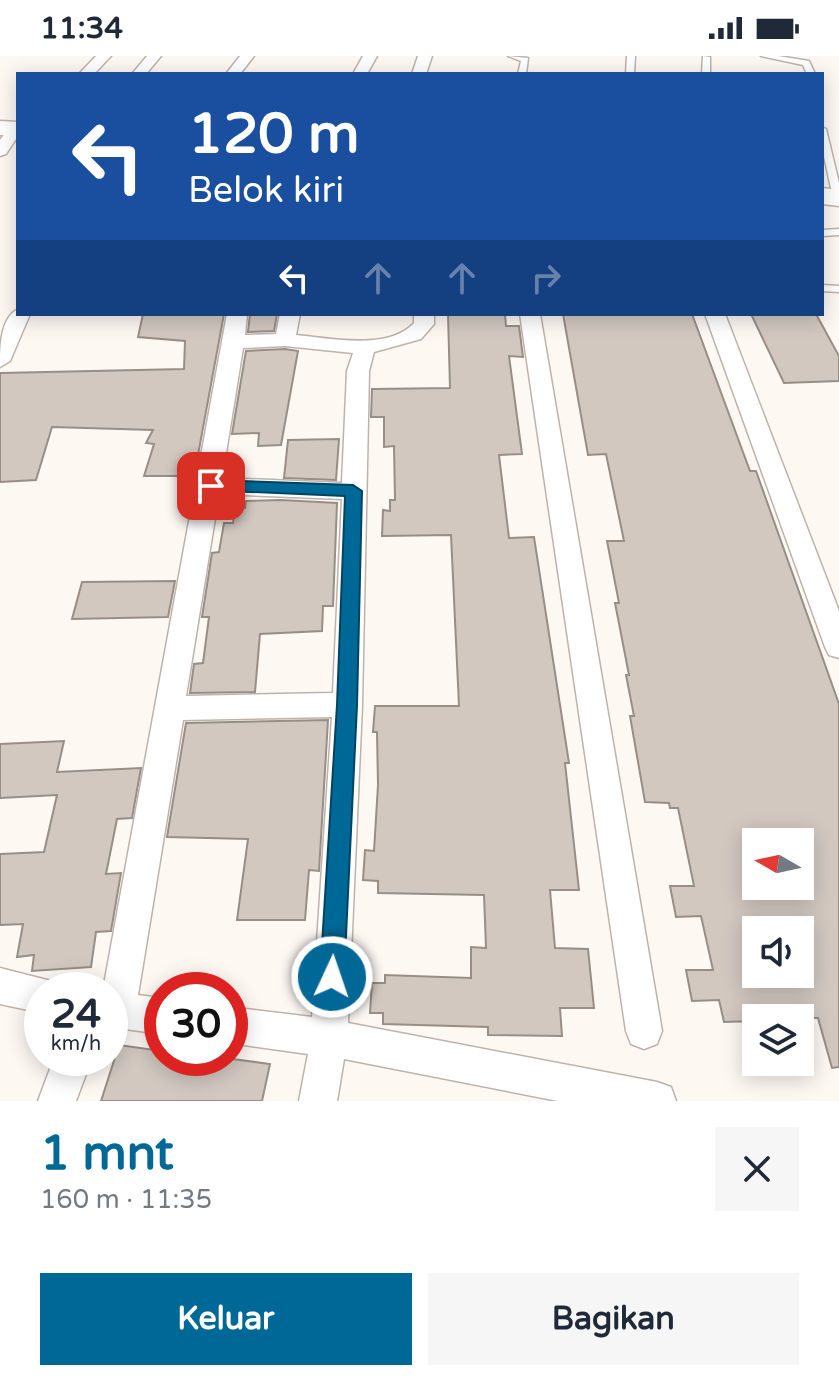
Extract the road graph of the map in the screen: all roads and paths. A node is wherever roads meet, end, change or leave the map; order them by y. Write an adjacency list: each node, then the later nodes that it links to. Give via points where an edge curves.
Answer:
1 (104, 56): 6 (street)
2 (154, 56): 7 (street)
3 (247, 56): 8 (street)
4 (512, 56): 9 (lane, via 525,60)
5 (765, 56): 10 (lane, via 799,60)
6 (88, 72)
7 (141, 72)
8 (235, 72)
9 (522, 72)
10 (810, 72)
11 (11, 129): 13 (street)
12 (824, 140): 14 (lane)
13 (0, 151)
14 (834, 198)
15 (19, 316): 23 (street)
16 (237, 316): 21 (street)
17 (424, 316): 22 (street, via 414,335)
18 (530, 316): 33 (street)
19 (716, 316): 26 (street)
20 (288, 327): 21 (street); 22 (street)
21 (234, 342): 24 (street)
22 (365, 348): 25 (street, via 358,371)
23 (0, 361)
24 (211, 486): 25 (street); 28 (street)
25 (353, 491): 27 (street)
26 (839, 647)
27 (347, 705): 28 (street); 34 (street)
28 (170, 708): 29 (street)
29 (120, 972)
30 (0, 986): 31 (street)
31 (24, 991)
32 (248, 1027): 34 (street)
33 (644, 1031)
34 (329, 1038): 36 (street); 38 (street)
35 (66, 1076): 37 (street)
36 (551, 1091): 39 (street)
37 (57, 1101)
38 (318, 1101)
39 (657, 1101)

